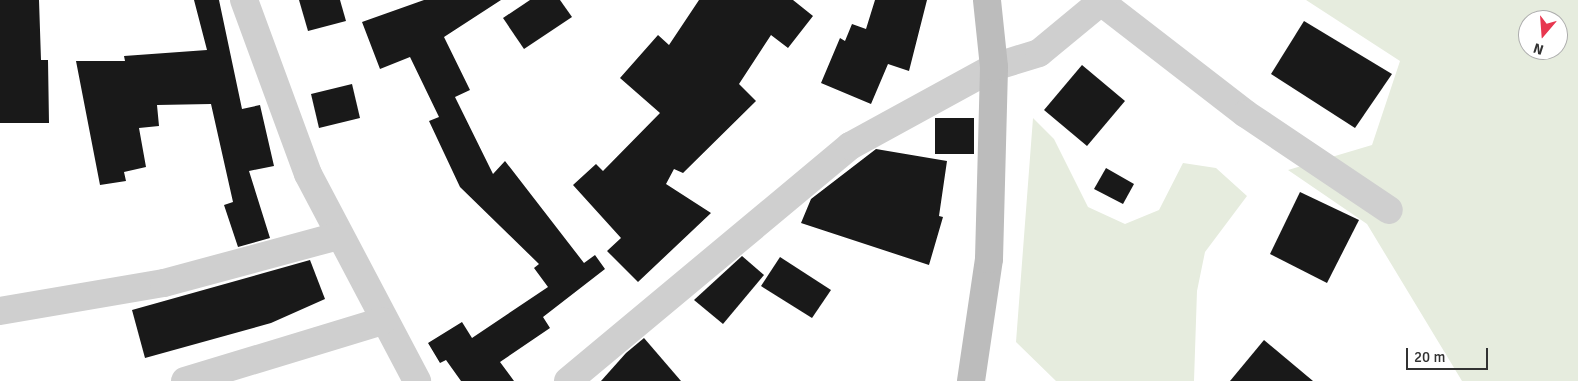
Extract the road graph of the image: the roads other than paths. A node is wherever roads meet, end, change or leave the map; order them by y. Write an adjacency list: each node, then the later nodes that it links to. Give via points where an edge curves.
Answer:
1 (244, 0): 6 (street, via 308,174)
2 (986, 0): 4 (street)
3 (1102, 1): 4 (street, via 1039,53); 5 (street, via 1246,114)
4 (994, 67): 11 (street, via 850,146); 12 (street, via 989,259)
5 (1389, 210)
6 (338, 236): 7 (street, via 164,283); 8 (street)
7 (0, 311)
8 (382, 321): 9 (street); 10 (street)
9 (185, 381)
10 (416, 381)
11 (568, 381)
12 (971, 381)

